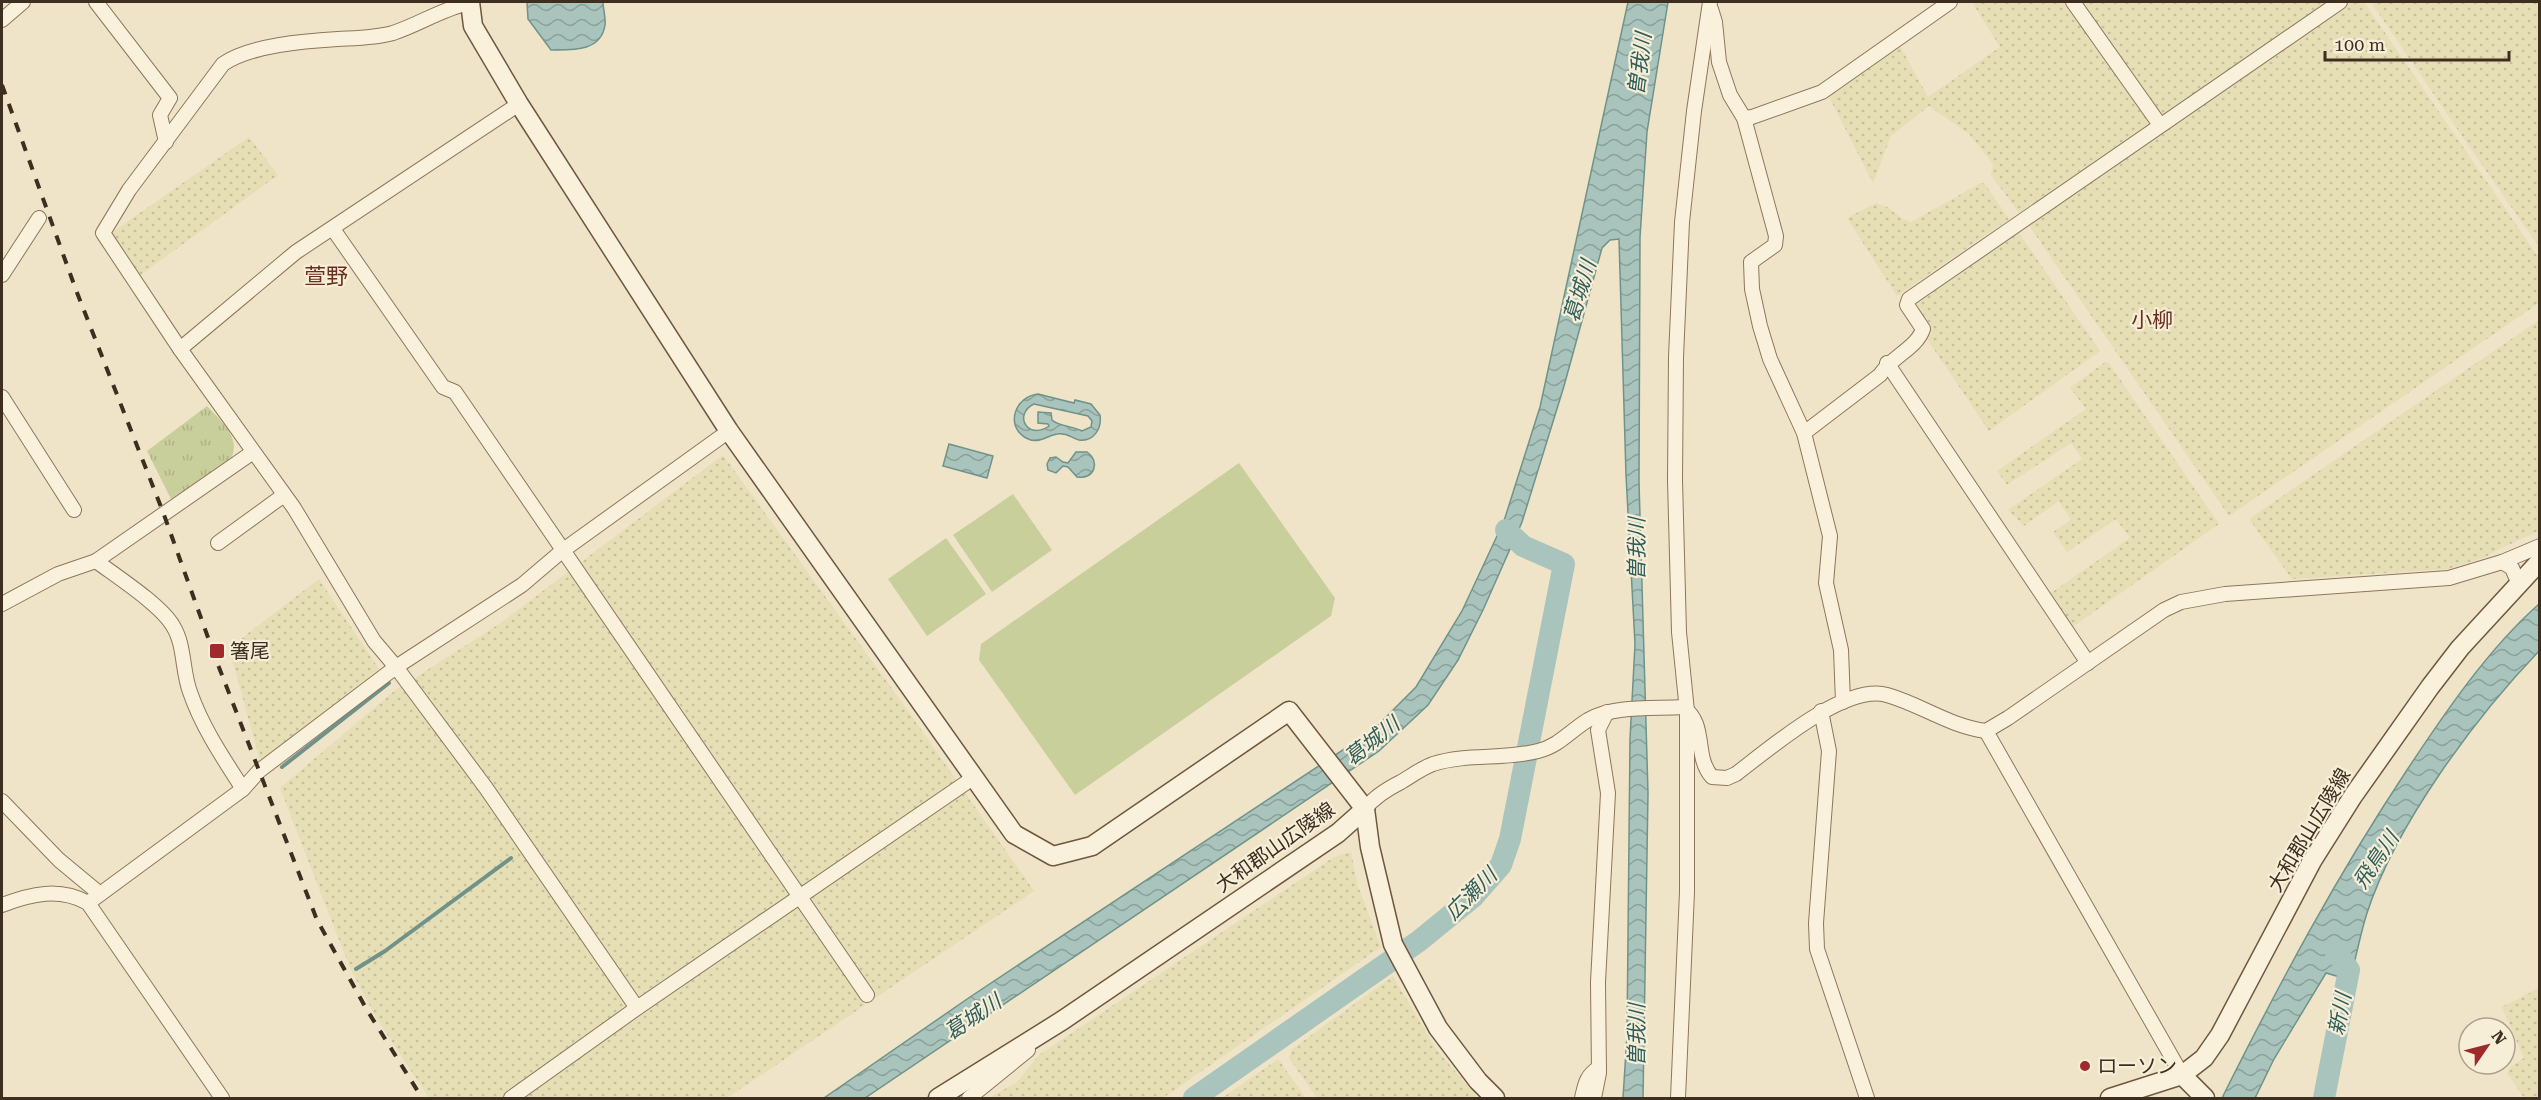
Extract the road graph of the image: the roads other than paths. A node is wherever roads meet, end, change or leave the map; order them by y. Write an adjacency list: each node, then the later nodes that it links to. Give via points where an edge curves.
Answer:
1 (23, 2): 8 (street)
2 (96, 2): 12 (street, via 170,99 160,115)
3 (470, 2): 9 (main road, via 473,26); 12 (street, via 393,33 275,46 231,59 223,64)
4 (1950, 2): 10 (street, via 1822,92)
5 (2073, 2): 11 (street)
6 (2340, 2): 11 (street)
7 (1710, 4): 10 (street, via 1719,62); 35 (street, via 1682,222 1676,357 1675,480)
8 (2, 20)
9 (519, 104): 14 (street); 19 (main road)
10 (1744, 118): 20 (street, via 1776,236 1775,245 1751,262 1752,289 1770,359)
11 (2160, 125): 17 (street, via 1909,299 1907,305 1923,329 1920,338)
12 (166, 142): 16 (street, via 129,190 103,233)
13 (39, 218): 15 (street)
14 (333, 229): 16 (street, via 296,252); 26 (street, via 443,387 454,393)
15 (2, 275)
16 (180, 349): 21 (street)
17 (1887, 363): 20 (street, via 1880,375); 32 (street)
18 (2, 397): 23 (street)
19 (729, 431): 26 (street); 39 (main road)
20 (1804, 433): 34 (street, via 1830,536 1826,583 1841,650)
21 (253, 452): 22 (street); 27 (street)
22 (284, 495): 24 (street); 33 (street, via 374,641)
23 (74, 510)
24 (218, 543)
25 (2540, 546): 29 (street)
26 (561, 551): 33 (street, via 522,585); 44 (street)
27 (96, 561): 31 (street, via 58,574); 40 (street, via 174,626 194,706)
28 (2540, 561): 30 (main road, 大和郡山広陵線)
29 (2502, 562): 30 (street, via 2511,568); 32 (street, via 2450,578 2225,594 2181,602)
30 (2518, 582): 51 (main road, 大和郡山広陵線, via 2430,687 2353,796 2312,861 2220,1035 2204,1059)
31 (2, 604)
32 (2088, 663): 38 (street)
33 (396, 667): 40 (street, via 259,771); 48 (street, via 486,788)
34 (1843, 702): 36 (street); 38 (street, via 1885,694 1955,725)
35 (1685, 709): 36 (street, via 1698,725 1703,767 1712,777 1727,778); 37 (street); 59 (street, via 1687,892)
36 (1821, 711): 60 (street, via 1829,751 1817,949)
37 (1607, 712): 42 (street, via 1589,720 1556,745 1511,756 1456,759 1432,765); 50 (street, via 1598,730 1608,793 1598,982)
38 (1986, 731): 51 (street)
39 (973, 778): 42 (main road, via 1014,834 1053,856 1092,846 1289,711); 44 (street)
40 (243, 789): 43 (street)
41 (2, 801): 43 (street)
42 (1360, 804): 49 (main road, 大和郡山広陵線, via 1338,833); 56 (main road, 大和郡山広陵線, via 1393,944 1438,1028)
43 (100, 894): 45 (street)
44 (800, 897): 47 (street); 48 (street)
45 (88, 903): 46 (street, via 63,893 31,896); 52 (street)
46 (2, 906)
47 (867, 996)
48 (637, 1008): 53 (street)
49 (1063, 1020): 54 (main road, 大和郡山広陵線); 55 (street)
50 (1599, 1068): 57 (street, via 1586,1079); 58 (street)
51 (2182, 1075): 61 (main road, 大和郡山広陵線); 62 (main road)
52 (222, 1098)
53 (511, 1098)
54 (938, 1098)
55 (969, 1098)
56 (1495, 1098)
57 (1582, 1098)
58 (1594, 1098)
59 (1678, 1098)
60 (1867, 1098)
61 (2110, 1098)
62 (2205, 1098)

